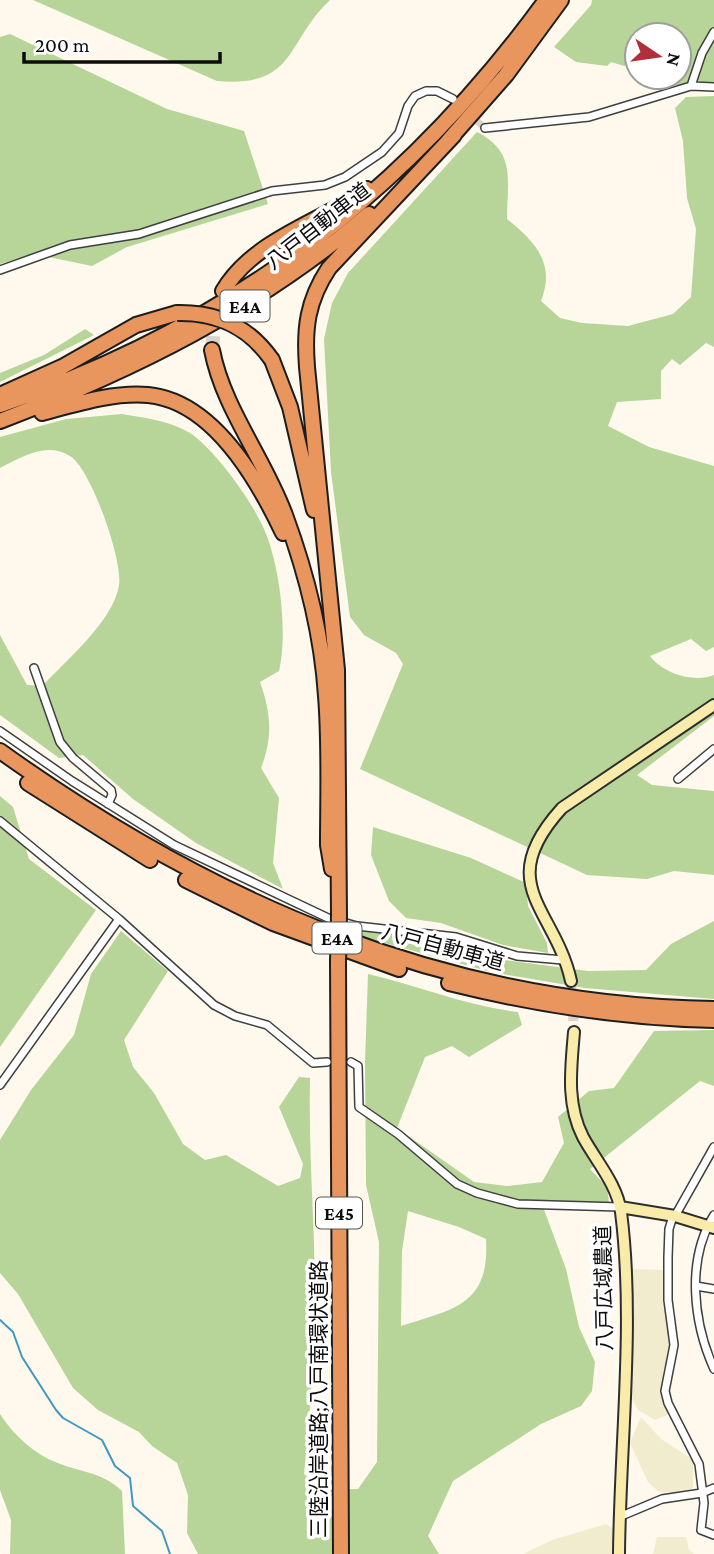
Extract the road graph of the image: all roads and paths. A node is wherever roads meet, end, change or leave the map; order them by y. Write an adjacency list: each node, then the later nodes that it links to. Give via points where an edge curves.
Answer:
1 (546, 0): 10 (highway, 八戸自動車道 / E4A)
2 (561, 0): 10 (highway, 八戸自動車道 / E4A, via 506,75)
3 (714, 32): 4 (street)
4 (693, 80)
5 (693, 86): 6 (street)
6 (714, 87)
7 (675, 91): 9 (street, via 589,117)
8 (453, 99): 11 (street, via 437,91 415,96 399,133 382,152 325,185 272,191 139,234 70,245)
9 (485, 128)
10 (448, 131): 12 (highway, via 358,195 257,253 237,270); 15 (highway, 八戸自動車道 / E4A, via 359,207 230,300 123,357); 16 (highway, 八戸自動車道 / E4A, via 354,227 245,306 131,368); 18 (highway, via 329,268 310,304 306,347)
11 (0, 270)
12 (223, 291)
13 (212, 350): 17 (highway, via 223,387 284,513)
14 (0, 395): 18 (highway, bridge, via 136,325 177,313 210,315 237,326 272,360 285,390 303,455)
15 (0, 405)
16 (0, 423): 17 (highway, via 116,396 149,395 190,410 226,444 265,499 297,566)
17 (313, 616): 30 (highway, 三陸沿岸道路;八戸南環状道路 / E45, via 326,695 328,845)
18 (332, 622): 30 (highway, 三陸沿岸道路;八戸南環状道路 / E45, via 339,726)
19 (34, 668): 28 (street, via 60,742 110,790 113,795)
20 (714, 705): 32 (street, via 562,808 544,828 531,860 533,895)
21 (0, 731): 28 (street)
22 (714, 748): 24 (street)
23 (0, 751): 34 (highway, 八戸自動車道 / E4A, via 101,820 185,869 349,943 443,972 554,996)
24 (703, 758): 25 (street); 27 (street)
25 (714, 758)
26 (0, 763): 35 (highway, 八戸自動車道 / E4A, via 93,827 177,876 345,952 446,982 566,1008)
27 (678, 779)
28 (108, 804): 32 (street, via 186,851 328,918 357,926 456,937 508,954)
29 (0, 821): 31 (street)
30 (339, 911): 52 (highway, 三陸沿岸道路;八戸南環状道路 / E45, bridge)
31 (119, 919): 37 (street, via 214,1005 267,1025 313,1063); 39 (street)
32 (563, 960): 33 (street)
33 (571, 981)
34 (714, 1009)
35 (714, 1020)
36 (573, 1032): 41 (street, 八戸広域農道, via 570,1072 575,1119)
37 (327, 1062)
38 (351, 1062): 41 (street, via 361,1074 359,1107 457,1184 518,1204)
39 (0, 1085)
40 (714, 1147): 43 (street)
41 (620, 1207): 43 (street); 50 (street, 八戸広域農道, via 625,1270)
42 (714, 1215): 44 (street)
43 (674, 1216): 44 (street); 49 (street, via 667,1257 674,1345 666,1391 699,1464)
44 (711, 1227): 45 (street)
45 (696, 1286): 46 (street); 47 (street, via 702,1336)
46 (714, 1289)
47 (714, 1369)
48 (714, 1488): 49 (street)
49 (702, 1493): 50 (street, via 662,1499); 51 (street, via 701,1530)
50 (619, 1517): 53 (street, 八戸広域農道)
51 (714, 1535)
52 (341, 1554)
53 (619, 1554)

